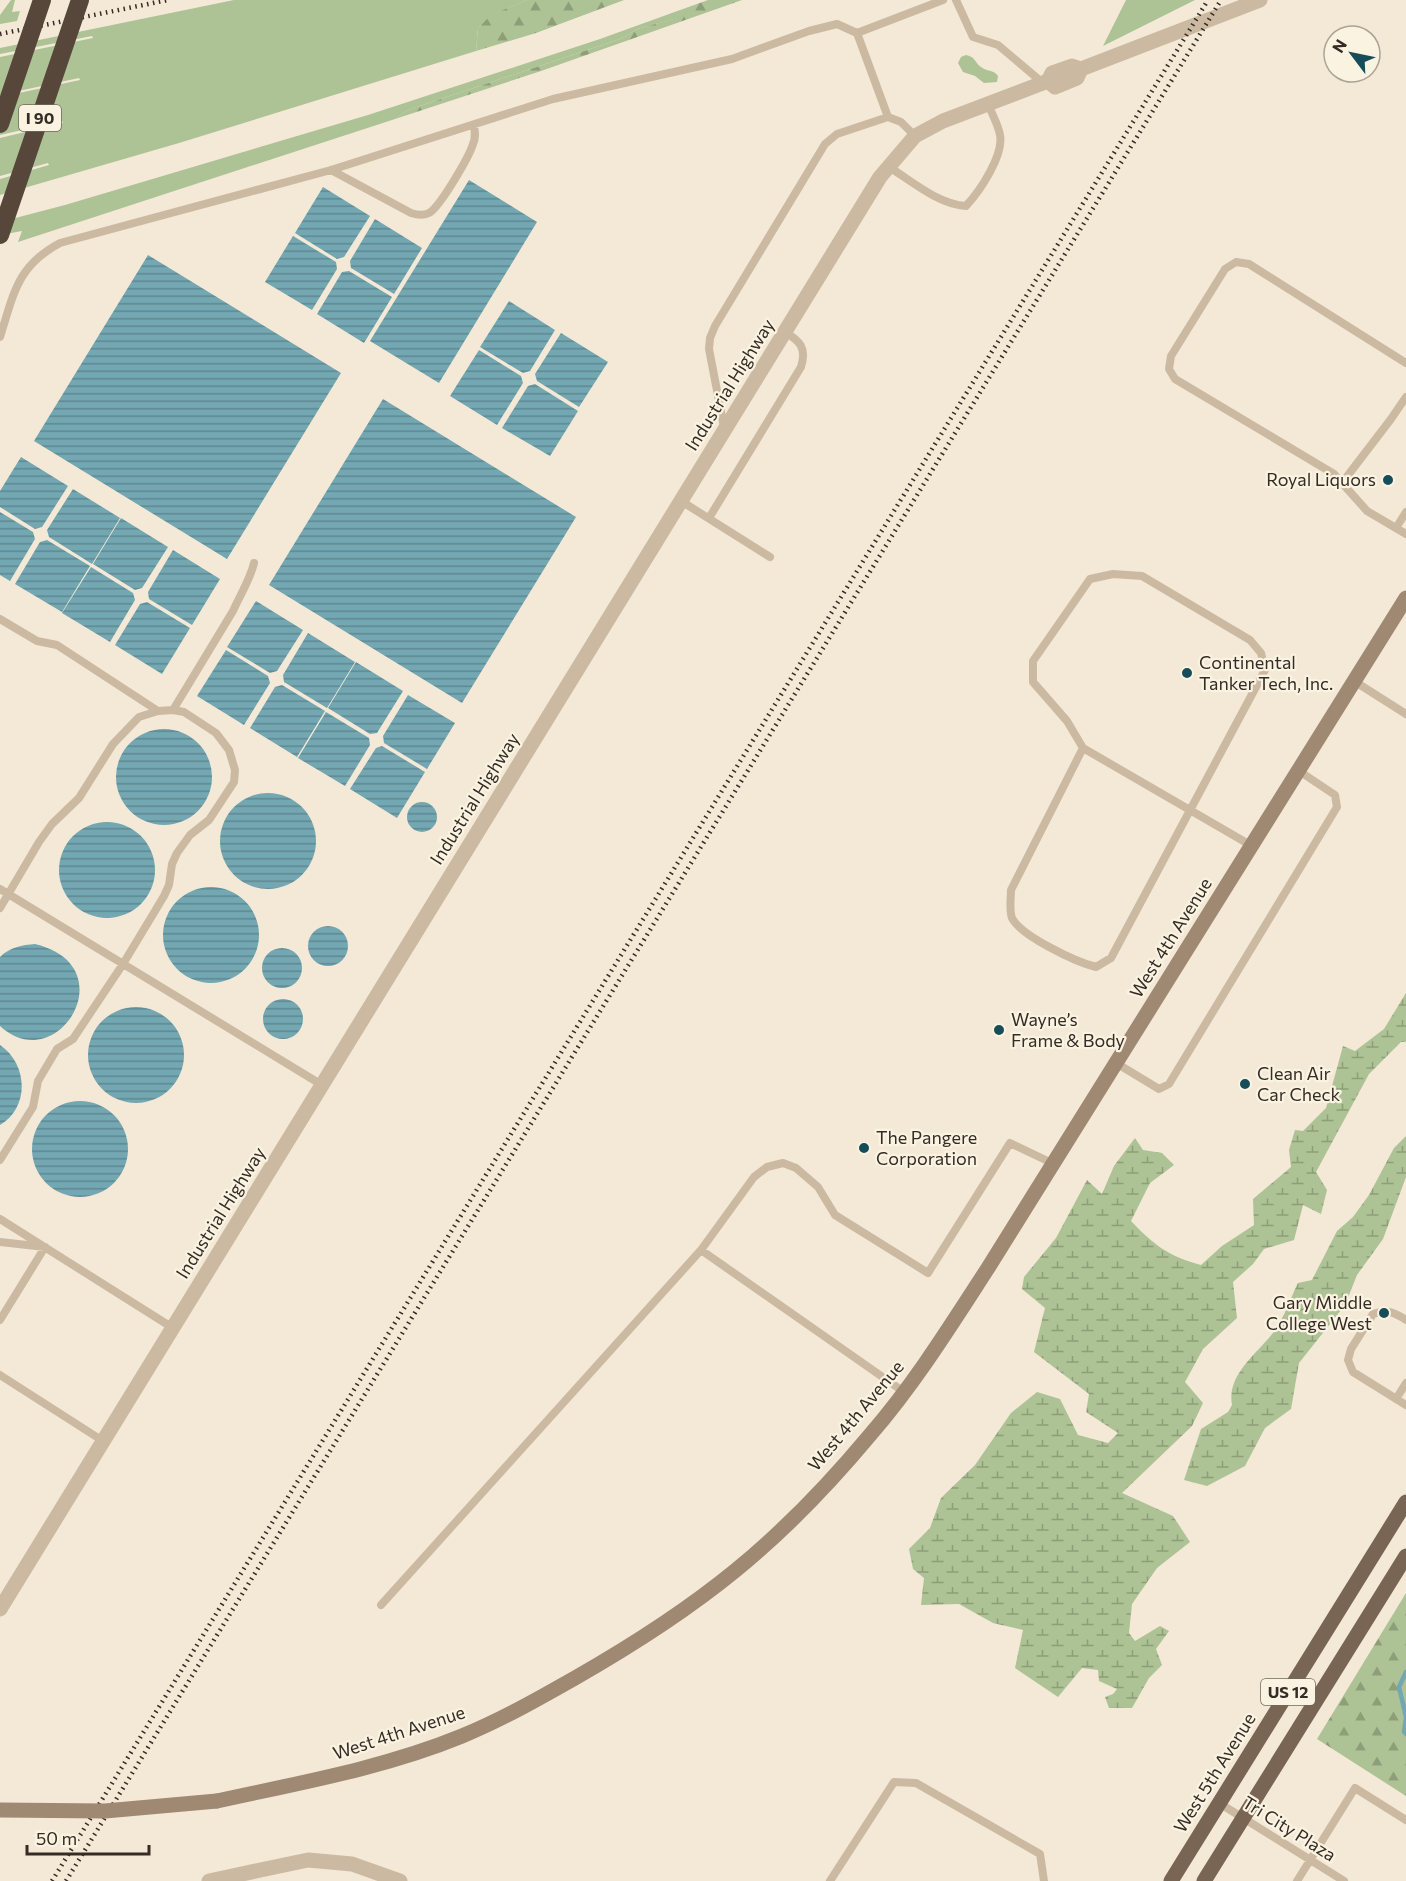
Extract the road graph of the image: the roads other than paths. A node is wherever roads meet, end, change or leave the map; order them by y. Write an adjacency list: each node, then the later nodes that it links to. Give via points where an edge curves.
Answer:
1 (42, 0): 10 (highway, I 90, bridge)
2 (80, 0): 15 (highway, I 90, bridge)
3 (943, 0): 6 (lane)
4 (956, 0): 7 (lane, via 973,37 998,45)
5 (1260, 0): 7 (street, Industrial Highway, via 1081,69 1072,66 1053,73)
6 (856, 33): 9 (lane); 11 (lane, via 837,24 732,59 553,99)
7 (1045, 82): 8 (street, Industrial Highway)
8 (988, 104): 12 (street, Industrial Highway); 13 (lane, via 1000,135 1000,152 966,206 939,199)
9 (888, 117): 12 (lane, via 901,122); 20 (lane, via 842,131 828,140 715,326 709,349)
10 (0, 124)
11 (474, 126): 14 (lane); 14 (lane, via 472,148 440,203 423,215 411,213)
12 (915, 136): 13 (street, Industrial Highway)
13 (889, 166): 16 (street, Industrial Highway)
14 (331, 170): 17 (lane, via 60,243 28,266 18,282)
15 (0, 235)
16 (785, 332): 20 (street, Industrial Highway); 24 (lane, via 802,346 801,367)
17 (0, 337)
18 (1406, 363): 21 (lane, via 1248,264 1236,262 1225,268 1171,356 1169,369 1175,378 1334,474)
19 (1406, 397): 21 (lane)
20 (724, 431): 22 (street, Industrial Highway)
21 (1342, 483): 25 (lane, via 1367,511)
22 (681, 501): 24 (lane); 44 (street, Industrial Highway)
23 (1406, 512): 25 (lane)
24 (709, 518): 27 (lane)
25 (1396, 528): 26 (lane)
26 (1406, 534)
27 (770, 557)
28 (254, 563): 32 (lane, via 233,611)
29 (1405, 603): 31 (main road, West 4th Avenue)
30 (0, 619): 33 (lane, via 38,641 57,645)
31 (1354, 681): 34 (lane); 36 (main road, West 4th Avenue)
32 (174, 710): 33 (lane); 42 (lane, via 200,720 223,740 232,758 234,782 209,820 190,835 177,854 164,896)
33 (158, 711): 40 (lane, via 139,717 113,744 79,798 39,842)
34 (1406, 714)
35 (1083, 748): 37 (lane); 37 (lane, via 1011,890 1011,916 1021,930 1095,968 1111,957); 37 (lane, via 1067,721 1033,682 1033,661 1090,579 1113,574 1143,576 1250,640 1261,653 1265,670)
36 (1299, 771): 38 (main road, West 4th Avenue); 43 (lane, via 1335,795 1337,807 1169,1084 1159,1089)
37 (1190, 812): 38 (lane)
38 (1252, 846): 43 (main road, West 4th Avenue)
39 (0, 889): 40 (lane)
40 (8, 894): 41 (lane); 42 (lane)
41 (0, 908)
42 (123, 964): 44 (lane); 45 (lane, via 73,1039 57,1049 38,1081 33,1107)
43 (1116, 1063): 46 (main road, West 4th Avenue)
44 (322, 1084): 53 (street, Industrial Highway)
45 (0, 1161)
46 (1054, 1164): 50 (lane, via 1010,1143 928,1273 835,1215 818,1187 796,1168 783,1163 767,1167 754,1177); 56 (main road, West 4th Avenue)
47 (0, 1219): 49 (lane)
48 (0, 1242): 49 (lane)
49 (45, 1247): 51 (lane); 53 (lane)
50 (701, 1250): 56 (lane); 64 (lane)
51 (0, 1320)
52 (1406, 1320): 57 (lane, via 1393,1312 1373,1314 1348,1360 1353,1372)
53 (173, 1328): 59 (street, Industrial Highway)
54 (0, 1375): 59 (lane)
55 (1406, 1383): 57 (lane)
56 (904, 1392): 67 (main road, West 4th Avenue, bridge, via 806,1505 746,1561 629,1647 523,1708 462,1736 394,1759 217,1801 105,1811)
57 (1396, 1399): 58 (lane)
58 (1406, 1405)
59 (103, 1442): 65 (street, Industrial Highway)
60 (1406, 1502): 62 (main road, West 5th Avenue / US 12)
61 (1406, 1556): 63 (main road, US 12)
62 (1371, 1559): 63 (main road); 66 (main road, West 5th Avenue / US 12)
63 (1396, 1572): 68 (main road, US 12)
64 (381, 1605)
65 (0, 1609)
66 (1219, 1803): 68 (lane, Tri City Plaza); 75 (main road, West 5th Avenue / US 12)
67 (0, 1810)
68 (1243, 1818): 70 (lane, Tri City Plaza); 76 (main road, US 12)
69 (1406, 1820): 70 (lane, via 1355,1788)
70 (1310, 1860): 77 (lane); 78 (lane, Tri City Plaza)
71 (209, 1881): 72 (street, via 308,1860 351,1864)
72 (400, 1881)
73 (830, 1881): 74 (lane, via 894,1782 916,1783 1040,1854)
74 (1044, 1881)
75 (1171, 1881)
76 (1204, 1881)
77 (1297, 1881)
78 (1344, 1881)

